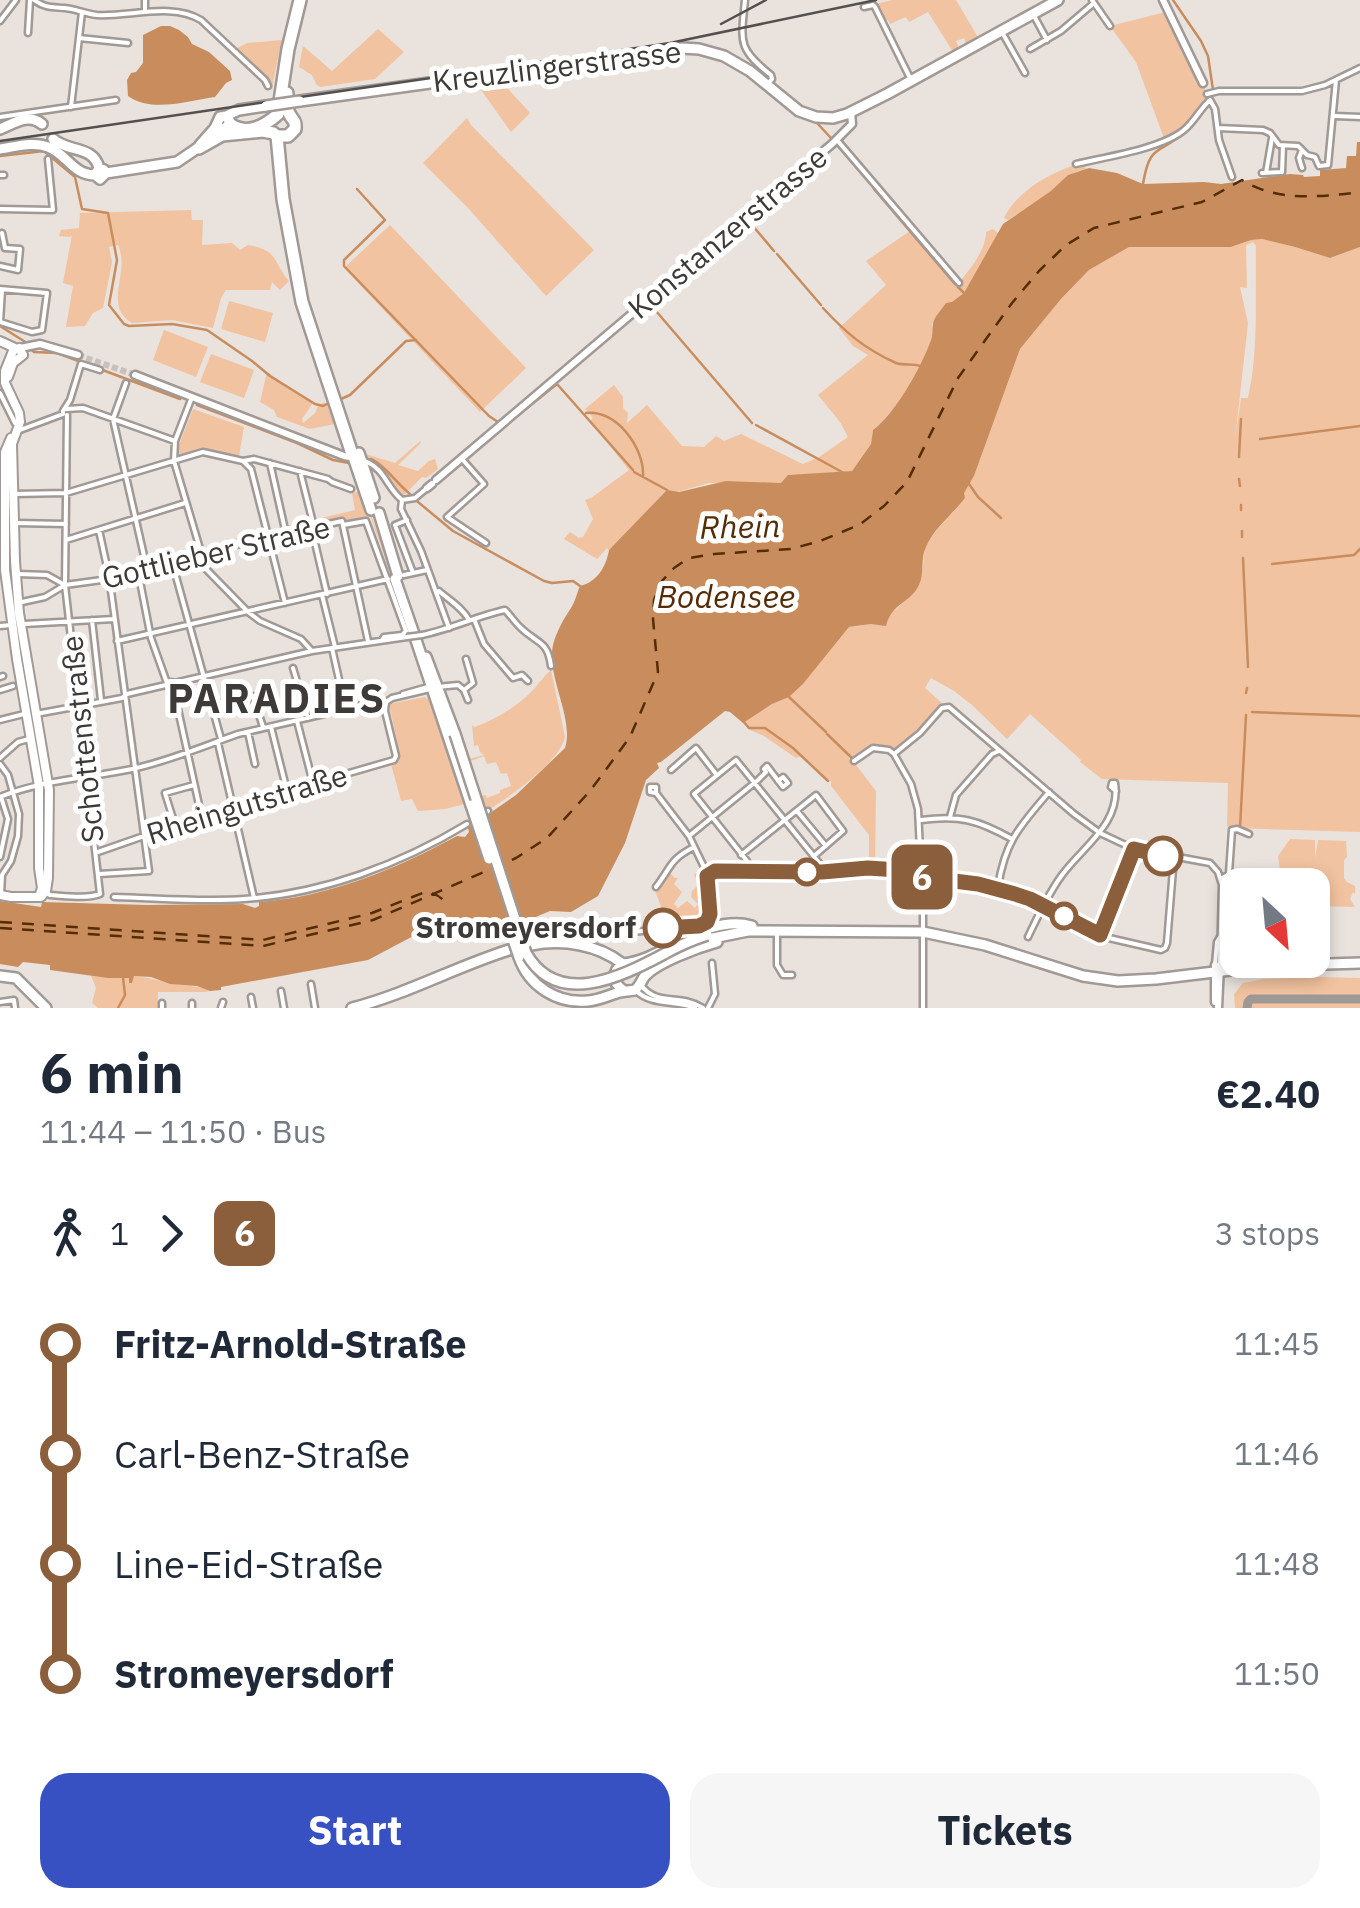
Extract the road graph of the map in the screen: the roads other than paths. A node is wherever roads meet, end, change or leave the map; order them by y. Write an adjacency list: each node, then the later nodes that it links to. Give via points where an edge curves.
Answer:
1 (16, 0): 13 (street)
2 (32, 0): 10 (street); 16 (street)
3 (144, 0): 11 (street)
4 (302, 0): 38 (highway)
5 (745, 0): 26 (street, via 743,42 752,60 772,75)
6 (1058, 0): 12 (main road)
7 (1163, 0): 25 (street)
8 (1093, 1): 14 (street); 18 (street)
9 (864, 7): 23 (street, via 875,7)
10 (82, 12): 11 (street); 17 (street)
11 (145, 12): 27 (street, via 196,16)
12 (1033, 14): 15 (main road); 18 (street)
13 (0, 21)
14 (1110, 26)
15 (1002, 32): 22 (street); 23 (main road)
16 (28, 33)
17 (79, 38): 19 (street); 31 (street)
18 (1047, 40): 20 (street)
19 (128, 43)
20 (1030, 49)
21 (1360, 68): 24 (street)
22 (1025, 73)
23 (912, 80): 32 (main road)
24 (1336, 80): 28 (street, via 1302,91); 33 (street)
25 (1203, 83): 28 (street)
26 (767, 85): 32 (main road, Kreuzlingerstrasse, via 810,116); 37 (main road, Kreuzlingerstrasse, bridge, via 724,56 682,48 266,106 244,110)
27 (268, 86)
28 (1211, 92): 30 (street)
29 (116, 100): 31 (street)
30 (1211, 101): 39 (street); 51 (street, via 1174,137)
31 (71, 107): 34 (street)
32 (850, 112): 44 (street, Konstanzerstrasse, via 852,124)
33 (1333, 116): 35 (street); 47 (street, via 1328,165 1318,166)
34 (0, 117)
35 (1360, 118)
36 (42, 124): 40 (main road, via 28,118)
37 (225, 124): 38 (highway, via 242,130); 41 (highway); 48 (main road, Kreuzlingerstrasse)
38 (279, 126): 41 (highway); 50 (highway); 74 (highway, via 306,298)
39 (1218, 128): 42 (street, via 1256,129); 54 (street)
40 (0, 129)
41 (246, 133): 48 (highway, via 220,135); 50 (highway, via 272,140)
42 (1272, 138): 45 (street); 45 (street, via 1264,173 1282,172)
43 (53, 139): 53 (main road, via 92,154)
44 (837, 140): 60 (street); 76 (street, Konstanzerstrasse)
45 (1283, 146): 47 (street)
46 (0, 149): 53 (main road, via 46,146 80,172)
47 (1302, 150): 52 (street)
48 (195, 151): 53 (main road, via 177,162)
49 (48, 159): 55 (street, via 53,210)
50 (280, 164): 74 (highway, via 302,302 346,435 343,444)
51 (1076, 164)
52 (1302, 168)
53 (100, 172)
54 (1232, 177)
55 (0, 208)
56 (2, 233): 58 (street, via 5,248 22,251)
57 (0, 266): 58 (street)
58 (18, 270): 59 (street)
59 (25, 272)
60 (959, 283)
61 (1, 289): 61 (street, via 0,322 43,329 47,293)
62 (0, 341): 63 (main road)
63 (18, 353): 64 (street, via 40,344); 68 (main road); 68 (main road, via 5,374)
64 (78, 355)
65 (100, 370): 70 (street, via 81,364)
66 (134, 375): 69 (street)
67 (126, 383): 71 (street)
68 (4, 392): 72 (main road, via 20,416)
69 (192, 397): 73 (street); 74 (street)
70 (67, 412): 71 (street, via 90,410); 72 (street); 88 (street, Schottenstraße)
71 (113, 419): 73 (street); 84 (street)
72 (7, 441): 83 (main road)
73 (176, 441): 77 (street)
74 (355, 458): 82 (street); 85 (main road); 92 (main road)
75 (254, 459): 78 (street); 79 (street); 80 (street)
76 (462, 459): 86 (street, Konstanzerstrasse); 103 (street, via 484,484 447,517)
77 (174, 461): 78 (street, via 202,452); 84 (street); 91 (street)
78 (243, 461): 80 (street)
79 (270, 463): 81 (street); 100 (street)
80 (251, 469): 101 (street)
81 (300, 471): 87 (street); 98 (street)
82 (382, 474): 85 (street); 90 (street)
83 (9, 475): 89 (main road); 107 (main road)
84 (126, 475): 88 (street); 93 (street)
85 (368, 480): 92 (main road)
86 (432, 484): 90 (street)
87 (351, 489)
88 (66, 493): 89 (street); 96 (street, Schottenstraße)
89 (14, 494): 95 (main road)
90 (402, 500): 94 (street)
91 (186, 502): 93 (street); 104 (street)
92 (373, 513): 97 (street, Gottlieber Straße); 112 (main road)
93 (136, 519): 99 (street); 106 (street)
94 (407, 520): 108 (street); 111 (street, via 396,525)
95 (14, 523): 96 (street); 109 (main road)
96 (66, 524): 102 (street, Schottenstraße)
97 (343, 525): 98 (street, Gottlieber Straße); 115 (street)
98 (313, 528): 100 (street, Gottlieber Straße); 117 (street)
99 (99, 530): 102 (street); 113 (street)
100 (286, 534): 101 (street, Gottlieber Straße)
101 (270, 538): 104 (street, Gottlieber Straße); 118 (street)
102 (66, 540): 114 (street, Schottenstraße)
103 (486, 543)
104 (201, 554): 105 (street, Gottlieber Straße); 119 (street, via 208,572)
105 (172, 562): 106 (street, Gottlieber Straße); 125 (street)
106 (147, 569): 110 (street, Gottlieber Straße)
107 (4, 570): 109 (street, via 10,565); 120 (main road)
108 (427, 570): 111 (street); 116 (street)
109 (16, 572): 114 (street); 120 (main road)
110 (138, 572): 113 (street, Gottlieber Straße); 128 (street)
111 (413, 574): 112 (street)
112 (397, 577): 115 (street); 129 (main road)
113 (109, 579): 114 (street, Gottlieber Straße); 121 (street)
114 (66, 584): 120 (street); 124 (street, Schottenstraße)
115 (356, 586): 117 (street); 131 (street)
116 (437, 592): 122 (street); 127 (street)
117 (325, 594): 118 (street); 132 (street)
118 (286, 603): 119 (street)
119 (248, 612): 125 (street); 133 (street)
120 (16, 616): 124 (street); 126 (street); 151 (main road)
121 (114, 619): 123 (street); 130 (street)
122 (471, 619): 127 (street); 135 (street, via 507,611 547,648); 138 (street, via 513,678 522,674)
123 (92, 620): 124 (street); 146 (street)
124 (70, 621): 149 (street, Schottenstraße)
125 (190, 625): 128 (street); 137 (street)
126 (0, 626)
127 (449, 628): 129 (street)
128 (151, 634): 130 (street); 139 (street)
129 (416, 636): 131 (street); 141 (main road)
130 (117, 641): 144 (street)
131 (368, 642): 132 (street)
132 (334, 647): 133 (street); 150 (street)
133 (312, 651): 137 (street)
134 (466, 659): 143 (street, via 473,683)
135 (551, 666)
136 (292, 668): 152 (street)
137 (202, 675): 139 (street); 148 (street)
138 (528, 681)
139 (170, 683): 144 (street); 162 (street)
140 (13, 686): 142 (street)
141 (434, 687): 143 (street); 147 (street); 158 (main road)
142 (0, 690)
143 (464, 690): 145 (street)
144 (124, 696): 146 (street); 167 (street)
145 (468, 700)
146 (101, 702): 149 (street)
147 (386, 702): 150 (street); 173 (street, Rheingutstraße, via 396,756)
148 (212, 705): 156 (street, via 253,696); 160 (street)
149 (79, 706): 151 (street); 170 (street, Schottenstraße)
150 (346, 709): 152 (street)
151 (31, 714): 153 (street); 159 (main road)
152 (308, 718): 154 (street)
153 (0, 720)
154 (297, 721): 155 (street); 173 (street)
155 (271, 726): 156 (street); 176 (street)
156 (263, 728): 157 (street)
157 (248, 732): 160 (street); 166 (street)
158 (451, 735): 223 (main road, bridge); 231 (main road, bridge)
159 (35, 742): 165 (street, via 18,742); 175 (main road)
160 (220, 742): 162 (street); 182 (street)
161 (999, 751): 163 (street, via 945,707); 179 (street); 185 (street, via 956,795)
162 (187, 752): 167 (street); 174 (street)
163 (894, 754): 164 (street, via 873,748); 188 (street, via 911,784)
164 (854, 760)
165 (0, 761): 178 (street)
166 (255, 764)
167 (135, 768): 170 (street); 193 (street)
168 (671, 770): 169 (street, via 696,748)
169 (716, 774): 172 (street, via 736,760); 186 (street, via 694,794)
170 (87, 776): 175 (street); 199 (street, Schottenstraße)
171 (778, 780): 172 (street, via 768,771)
172 (754, 782): 186 (street); 187 (street)
173 (313, 783): 176 (street, Rheingutstraße)
174 (194, 784): 184 (street); 190 (street, via 165,793)
175 (43, 785): 178 (street); 205 (main road)
176 (287, 790): 182 (street, Rheingutstraße)
177 (1116, 791): 191 (street)
178 (13, 792): 181 (street); 211 (street, via 19,828)
179 (1049, 792): 191 (street); 195 (street)
180 (656, 793): 194 (street)
181 (1, 797): 201 (street, via 8,819)
182 (234, 806): 184 (street, Rheingutstraße); 221 (street)
183 (797, 810): 187 (street); 196 (street); 196 (street, via 816,795 843,831)
184 (201, 816): 190 (street, Rheingutstraße)
185 (950, 816): 188 (street); 195 (street)
186 (711, 817): 194 (street); 200 (street)
187 (784, 820): 200 (street); 202 (street)
188 (919, 820): 204 (street)
189 (468, 824): 221 (street, via 359,874)
190 (175, 825): 193 (street, Rheingutstraße)
191 (1100, 833): 198 (street); 222 (street)
192 (1249, 834): 206 (street, via 1232,830)
193 (144, 836): 199 (street, Rheingutstraße); 212 (street, via 149,871)
194 (689, 836): 197 (street)
195 (1012, 839): 216 (street)
196 (826, 846): 202 (street)
197 (694, 847): 210 (street); 215 (street, via 677,856)
198 (1134, 849): 203 (street); 228 (street)
199 (96, 853): 212 (street, Schottenstraße)
200 (741, 855): 207 (street)
201 (0, 856)
202 (814, 856): 209 (street)
203 (1174, 857): 213 (street, via 1204,860); 228 (street, via 1165,948)
204 (921, 865): 208 (street); 214 (street)
205 (43, 867): 217 (main road); 219 (main road)
206 (1228, 868)
207 (750, 871): 209 (street); 210 (street)
208 (913, 871): 209 (street); 214 (street)
209 (821, 872)
210 (710, 873): 227 (street, via 713,912)
211 (1, 874): 218 (street)
212 (98, 874): 217 (street, Schottenstraße, via 95,896)
213 (1220, 876)
214 (922, 877): 216 (street); 225 (street)
215 (656, 887)
216 (998, 889): 222 (street)
217 (46, 892): 219 (main road)
218 (0, 895): 219 (main road)
219 (36, 897)
220 (114, 897): 221 (street)
221 (254, 898)
222 (1044, 906): 228 (street); 230 (street)
223 (510, 923): 227 (main road, bridge, via 532,974 577,996 611,990); 252 (main road, bridge, via 520,962 552,995 584,1002)
224 (756, 928): 225 (main road); 226 (main road); 227 (main road); 239 (main road, via 710,929); 250 (main road, via 667,962)
225 (923, 929): 226 (main road); 240 (main road, via 956,932 1108,976); 243 (main road, via 1094,978); 265 (street)
226 (778, 930): 244 (street, via 777,965 782,975)
227 (706, 933): 231 (main road, bridge, via 606,987 582,992 546,981 532,965); 232 (street, via 602,935)
228 (1100, 935)
229 (1220, 937): 233 (street)
230 (1028, 938)
231 (533, 946): 232 (main road); 248 (main road, bridge, via 536,964 563,984)
232 (588, 948): 234 (main road); 242 (main road, via 608,954)
233 (1220, 950)
234 (606, 958): 242 (main road); 248 (main road)
235 (1330, 960): 236 (main road)
236 (1360, 961): 237 (main road)
237 (1330, 962)
238 (712, 963): 264 (street, via 715,994)
239 (635, 964): 242 (main road); 250 (main road)
240 (1220, 967)
241 (1220, 967): 243 (main road)
242 (618, 970): 248 (main road); 252 (main road)
243 (1196, 973): 251 (street)
244 (792, 975)
245 (0, 976): 256 (main road, via 16,978)
246 (1221, 978): 251 (street)
247 (1226, 978): 251 (street)
248 (604, 982)
249 (311, 984): 260 (street)
250 (640, 984): 252 (main road); 263 (street, via 651,1001); 264 (street, via 654,997)
251 (1217, 986): 266 (street)
252 (623, 990)
253 (281, 991): 259 (street)
254 (251, 997): 258 (street)
255 (0, 1002): 257 (street, via 14,1000)
256 (43, 1007)
257 (15, 1008)
258 (253, 1008)
259 (284, 1008)
260 (316, 1008)
261 (352, 1008): 262 (main road, via 512,952)
262 (367, 1008)
263 (695, 1008)
264 (706, 1008)
265 (923, 1008)
266 (1216, 1008)

